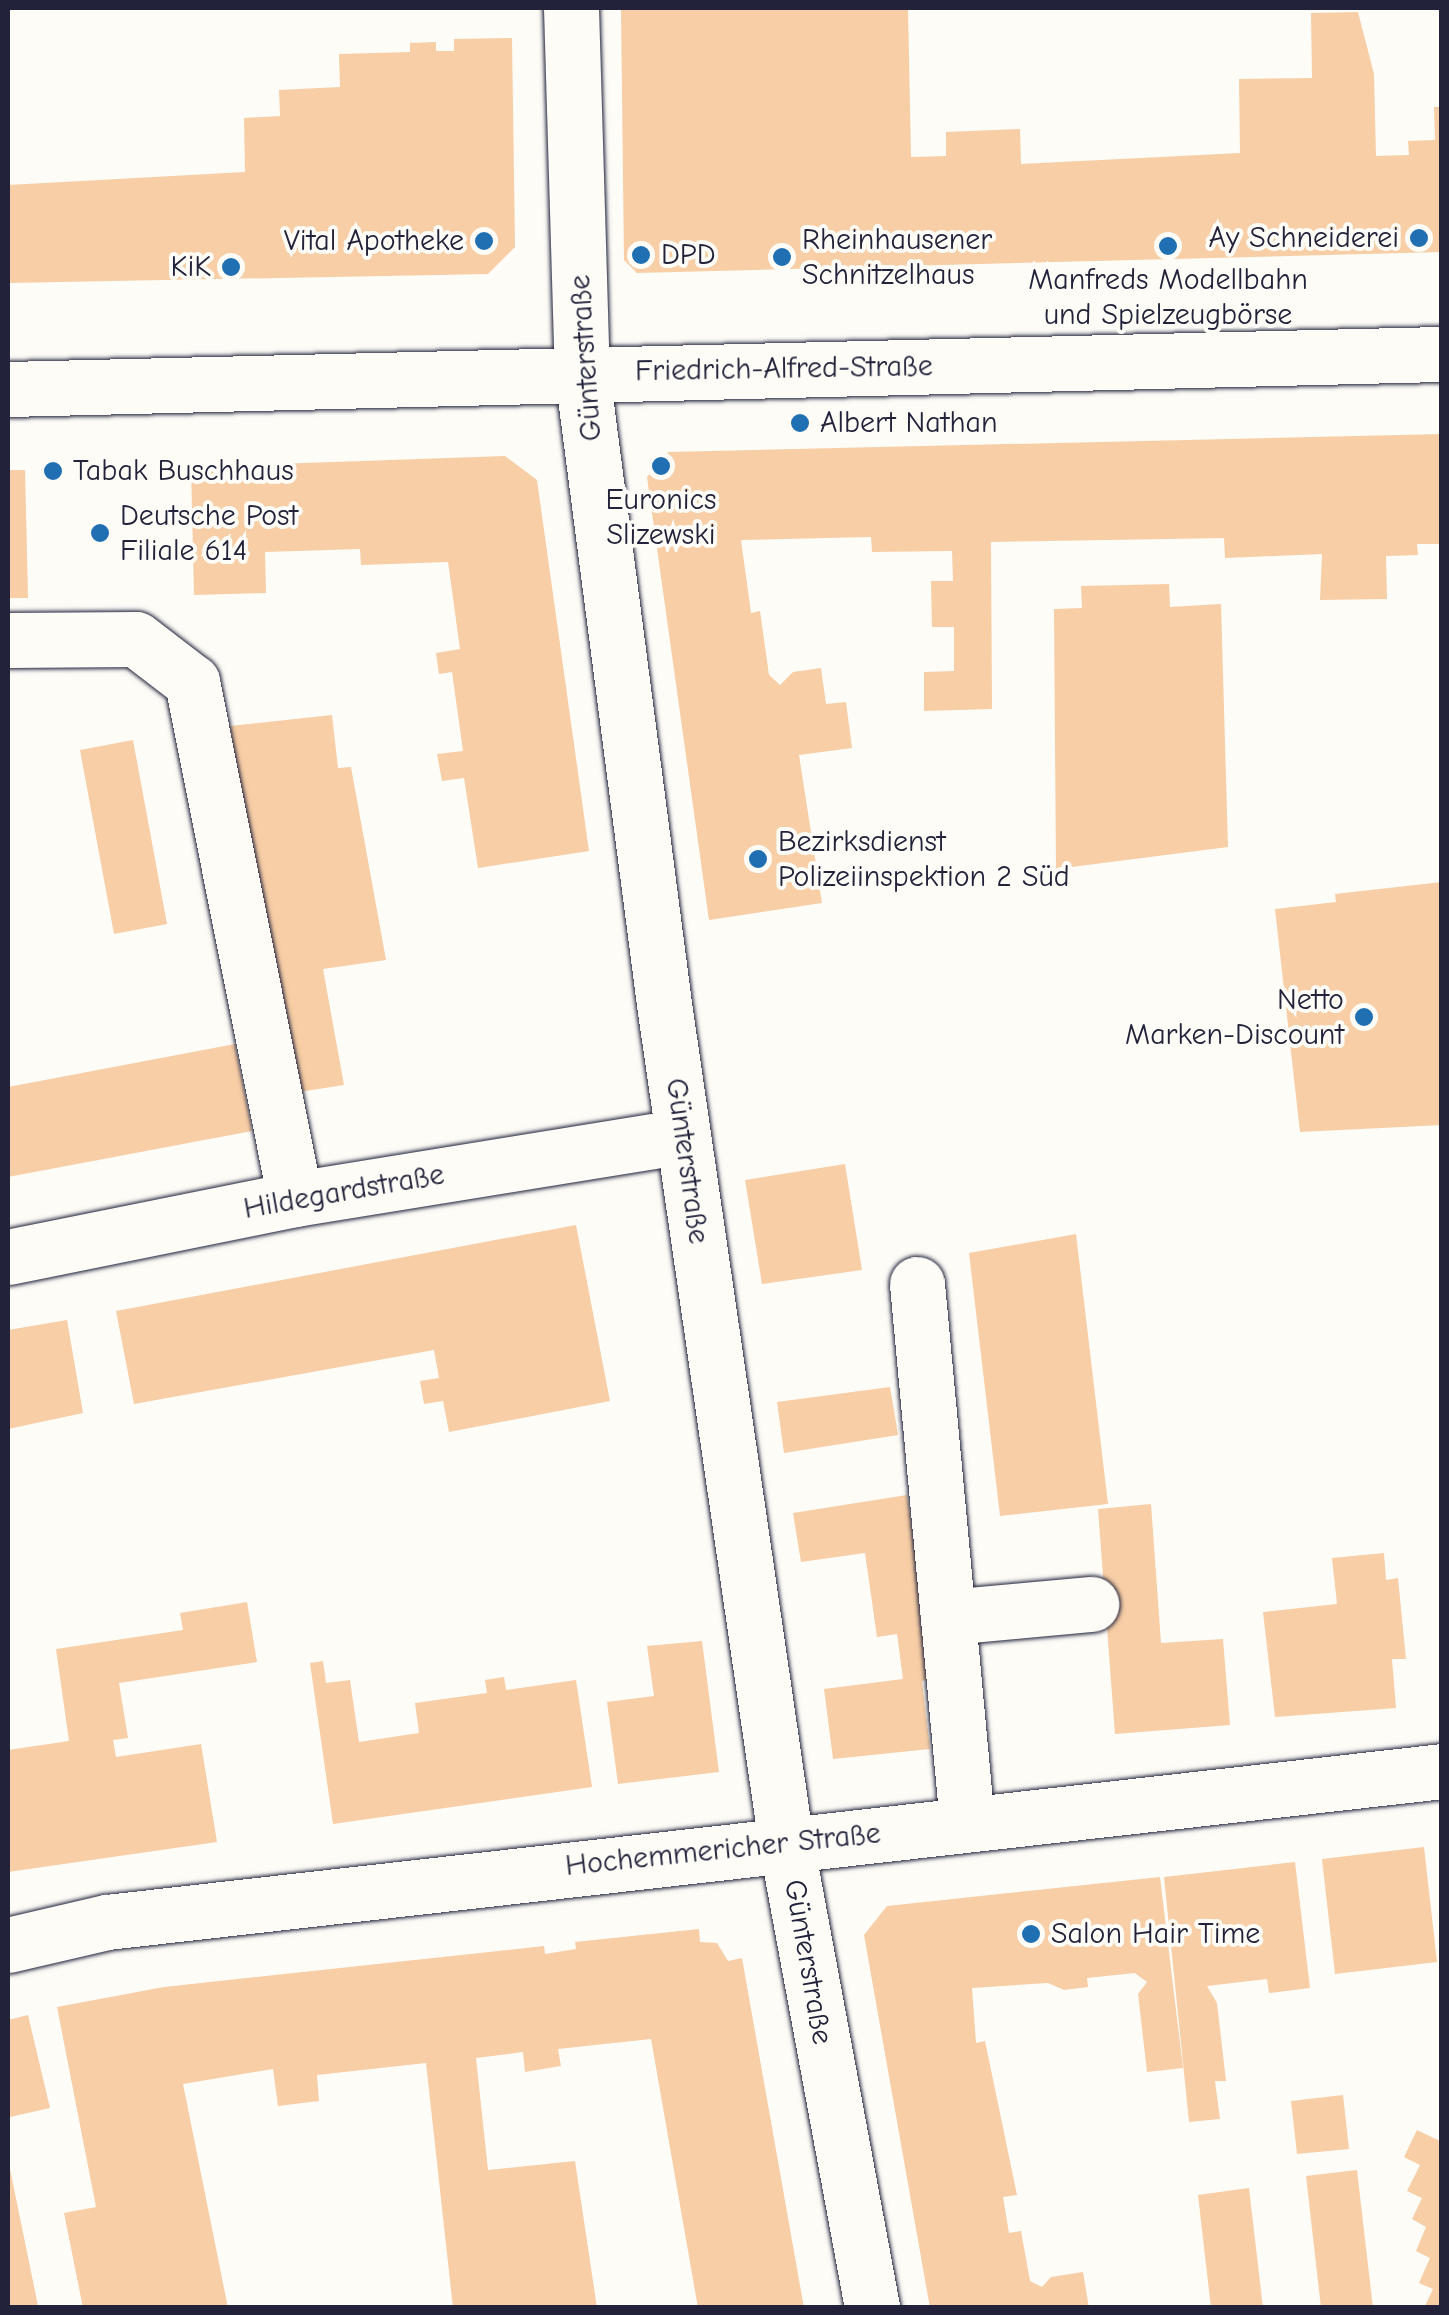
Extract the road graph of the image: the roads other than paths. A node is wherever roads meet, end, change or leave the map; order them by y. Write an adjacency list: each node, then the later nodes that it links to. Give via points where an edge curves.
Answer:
1 (572, 8): 3 (street, Günterstraße)
2 (1442, 354): 3 (street, Friedrich-Alfred-Straße)
3 (582, 374): 4 (street, Friedrich-Alfred-Straße); 6 (street, Günterstraße)
4 (8, 389)
5 (8, 640): 7 (street, via 136,639 192,682)
6 (683, 1136): 7 (street, Hildegardstraße); 14 (street, Günterstraße)
7 (295, 1199): 8 (street, Hildegardstraße)
8 (8, 1257)
9 (917, 1284): 11 (street)
10 (1091, 1604): 11 (street)
11 (948, 1618): 13 (street)
12 (1442, 1771): 13 (street, Hochemmericher Straße)
13 (967, 1823): 14 (street, Hochemmericher Straße)
14 (786, 1843): 15 (street, Hochemmericher Straße, via 107,1922); 16 (street, Günterstraße)
15 (8, 1945)
16 (872, 2308)

